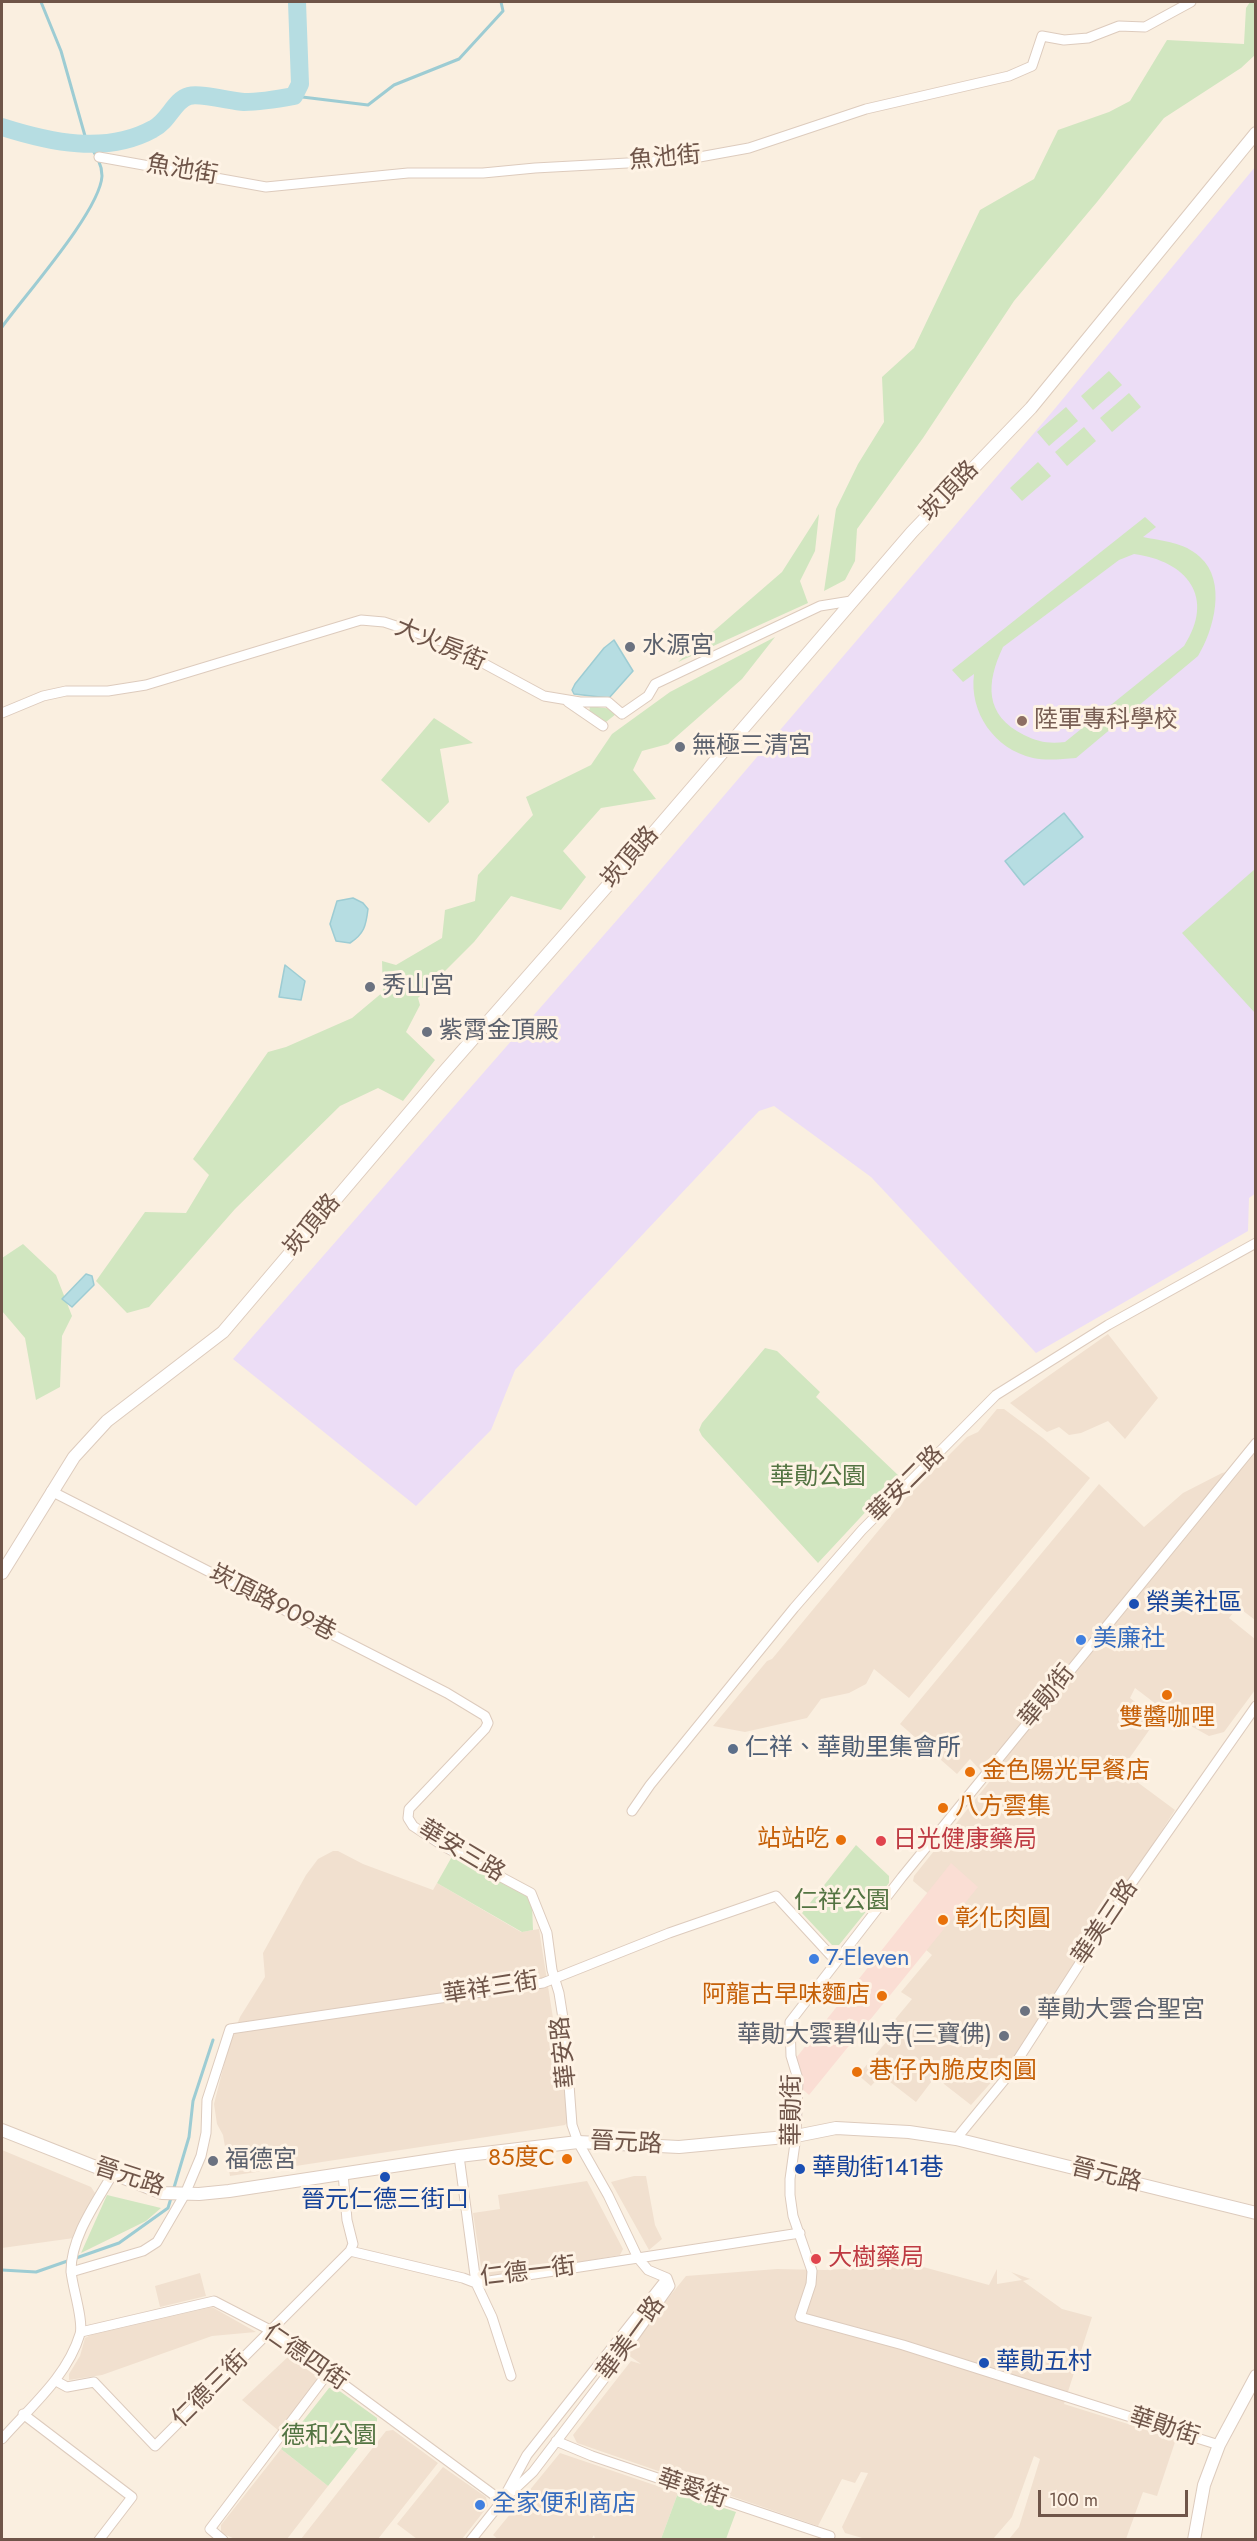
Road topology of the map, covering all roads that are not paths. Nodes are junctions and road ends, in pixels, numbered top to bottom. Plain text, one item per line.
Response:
1 (1191, 2) edge
2 (1256, 133) edge
3 (99, 157) dead end
4 (851, 602) junction
5 (565, 699) junction
6 (2, 713) edge
7 (603, 726) dead end
8 (1256, 1243) edge
9 (1256, 1443) edge
10 (51, 1491) junction
11 (2, 1573) edge
12 (1256, 1706) edge
13 (488, 1723) joint
14 (632, 1811) dead end
15 (531, 1893) joint
16 (836, 1960) junction
17 (554, 1978) junction
18 (2, 2130) edge
19 (796, 2136) junction
20 (956, 2139) junction
21 (578, 2142) junction
22 (459, 2156) junction
23 (343, 2173) junction
24 (112, 2175) junction
25 (185, 2194) junction
26 (1256, 2214) edge
27 (800, 2233) junction
28 (350, 2252) junction
29 (638, 2258) junction
30 (71, 2272) junction
31 (667, 2278) junction
32 (476, 2283) junction
33 (270, 2330) junction
34 (81, 2332) junction
35 (328, 2373) junction
36 (512, 2376) dead end
37 (1256, 2376) edge
38 (56, 2381) junction
39 (23, 2415) junction
40 (2, 2439) edge
41 (556, 2441) junction
42 (1219, 2445) junction
43 (502, 2501) junction
44 (819, 2536) edge
45 (830, 2536) dead end
46 (104, 2538) edge
47 (223, 2540) edge
48 (471, 2540) edge
49 (1194, 2540) edge

1 - 3 street, 魚池街
2 - 4 street, 崁頂路
4 - 5 street, 大火房街
4 - 10 street, 崁頂路
5 - 6 street, 大火房街
5 - 7 street
8 - 14 street, 華安二路
9 - 16 street, 華勛街
10 - 11 street, 崁頂路
10 - 13 street, 崁頂路909巷
12 - 20 street, 華美三路
13 - 15 street, 華安三路
15 - 17 street, 華安路
16 - 17 street, 華祥三街
16 - 19 street, 華勛街
17 - 21 street, 華安路
17 - 25 street, 華祥三街
18 - 24 street, 晉元路
19 - 20 street, 晉元路
19 - 21 street, 晉元路
19 - 27 street, 華勛街
20 - 26 street, 晉元路
21 - 22 street, 晉元路
21 - 29 street
22 - 23 street, 晉元路
22 - 32 street
23 - 25 street, 晉元路
23 - 28 street
24 - 25 street, 晉元路
24 - 30 street
25 - 30 street
27 - 29 street, 仁德一街
27 - 42 street, 華勛街
28 - 32 street, 仁德一街
28 - 33 street, 仁德三街
29 - 31 street
29 - 32 street, 仁德一街
30 - 34 street
31 - 41 street, 華美一路
31 - 43 street, 華美一路
32 - 36 street
33 - 34 street, 仁德四街
33 - 35 street, 仁德四街
33 - 38 street, 仁德三街
34 - 38 street
35 - 43 street, 仁德四街
35 - 47 street
37 - 42 street
38 - 39 street
39 - 40 street
39 - 46 street
41 - 43 street, 華美一路
41 - 44 street, 華愛街
42 - 49 street
43 - 48 street, 華美一路
44 - 45 street, 華愛街

